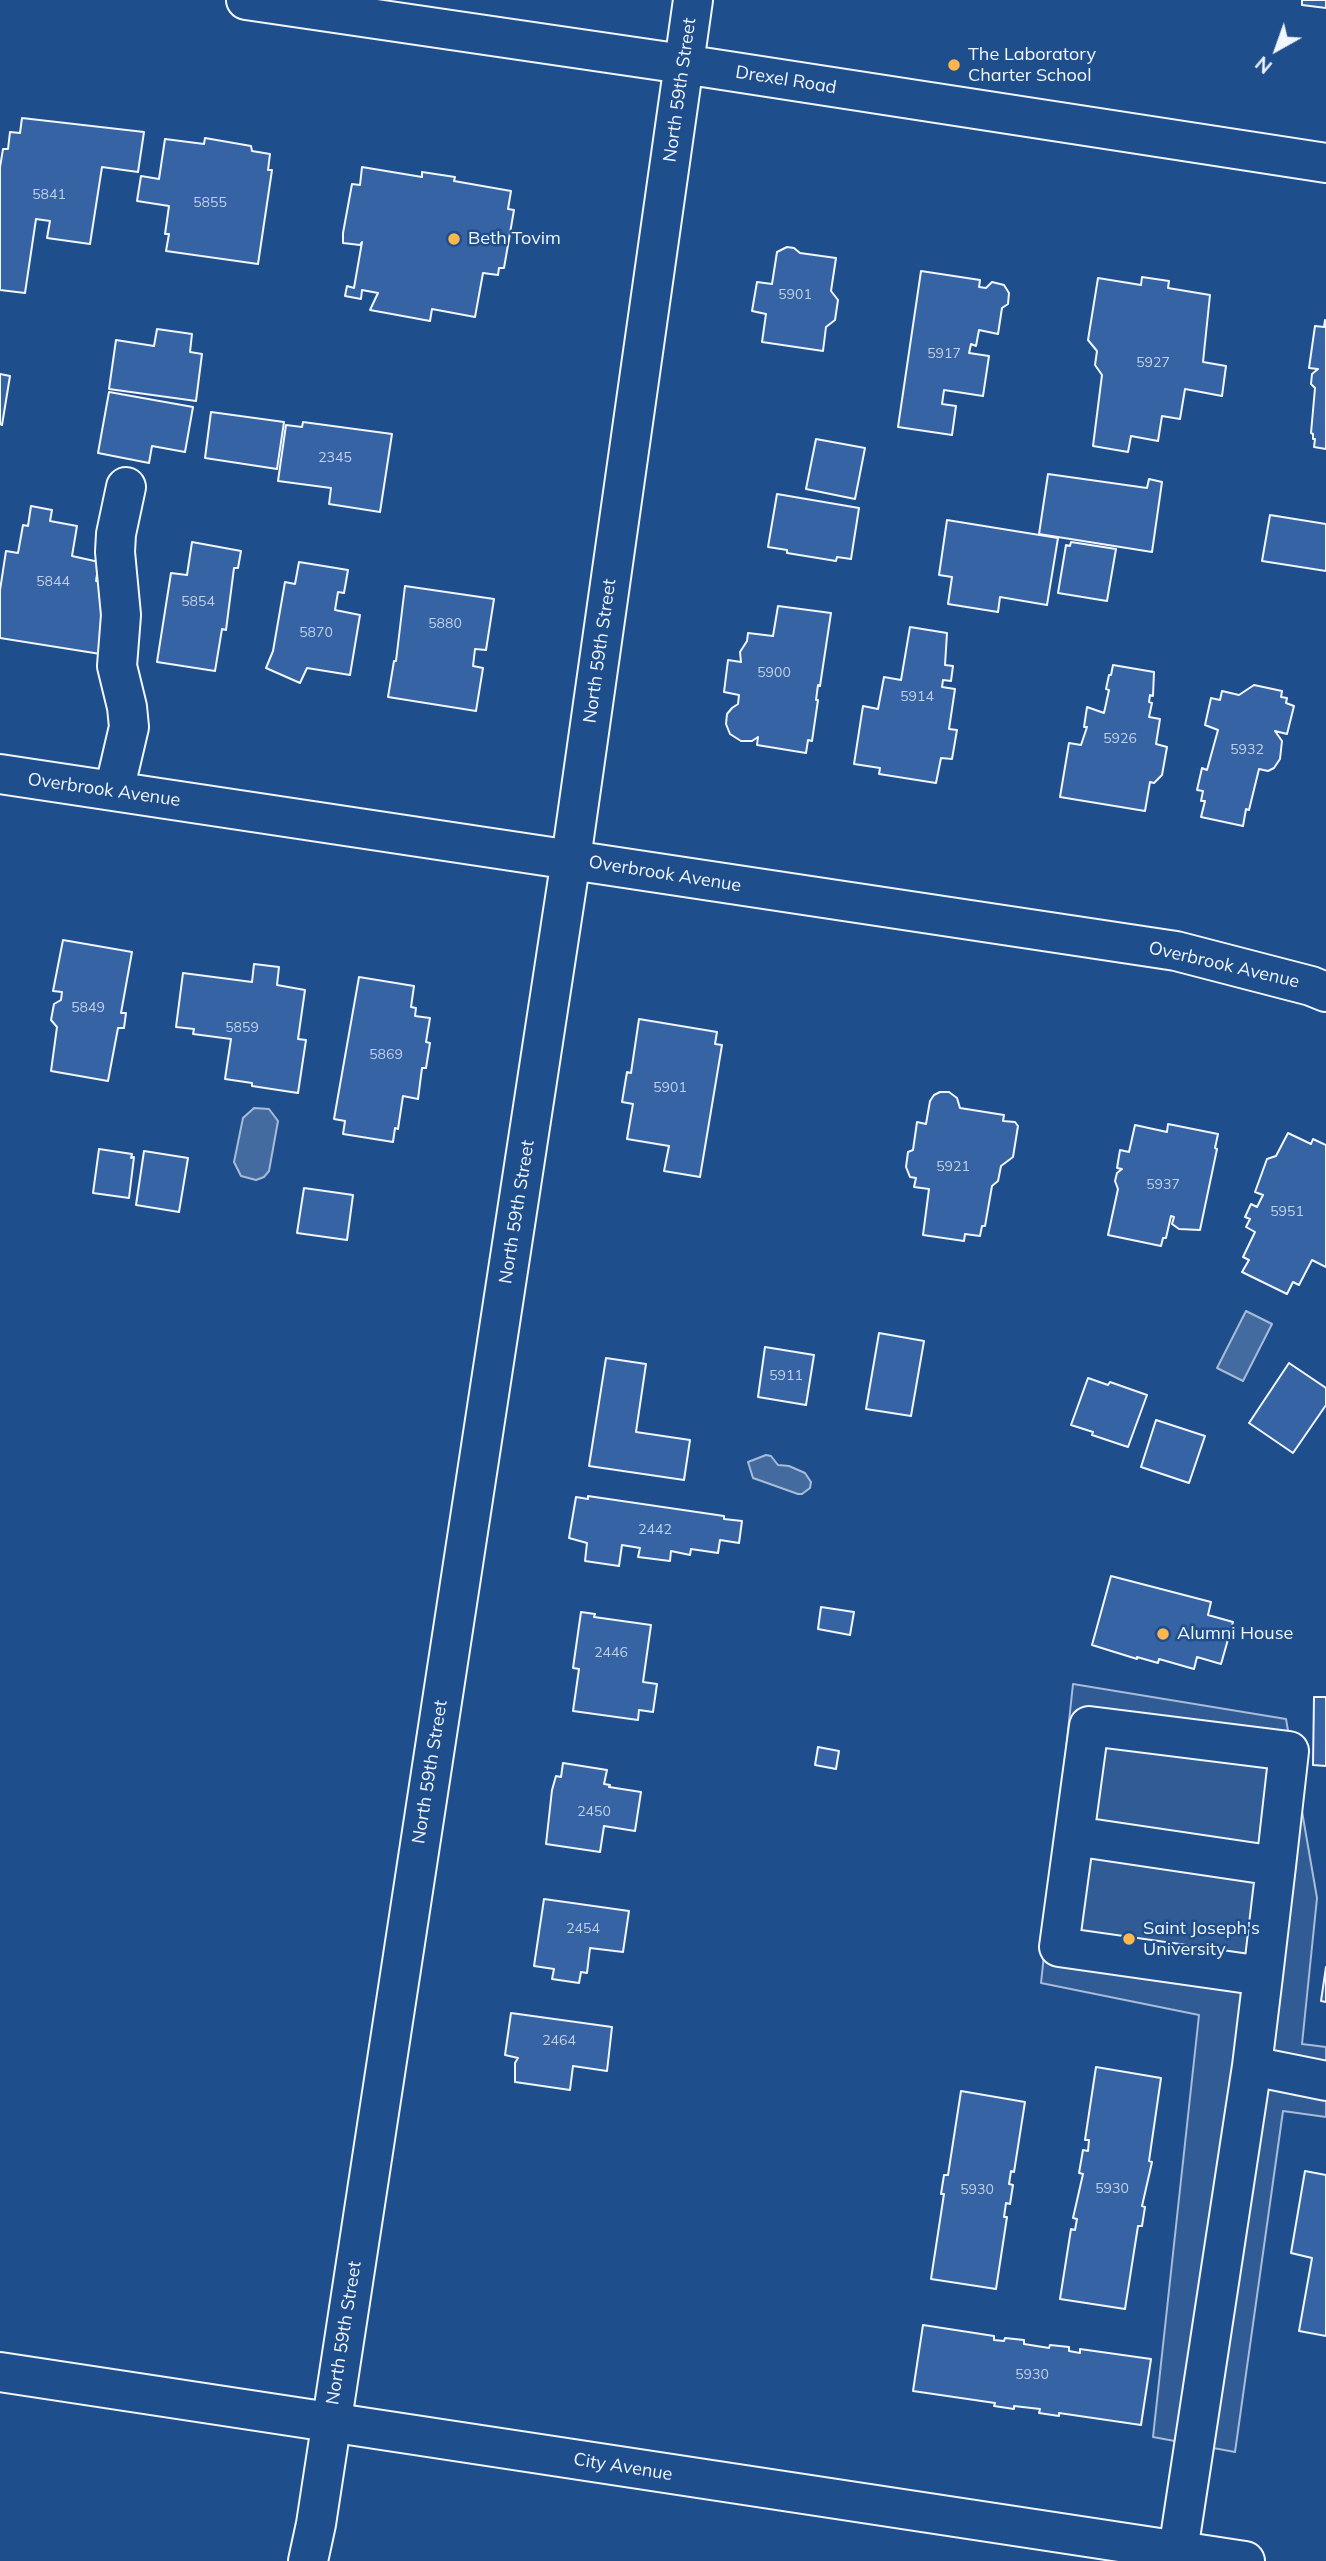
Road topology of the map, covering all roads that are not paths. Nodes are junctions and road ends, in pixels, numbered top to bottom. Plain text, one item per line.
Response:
1 (246, 0) edge
2 (693, 0) edge
3 (683, 64) junction
4 (1326, 163) edge
5 (126, 487) dead end
6 (0, 774) edge
7 (114, 792) junction
8 (571, 859) junction
9 (1326, 992) edge
10 (1074, 1836) junction
11 (1276, 1866) junction
12 (1263, 1976) junction
13 (1252, 2066) junction
14 (1326, 2081) edge
15 (0, 2372) edge
16 (330, 2423) junction
17 (1178, 2551) junction
18 (308, 2561) edge
19 (1245, 2561) edge

1 - 3 main road, Drexel Road
2 - 3 main road, North 59th Street
3 - 4 main road, Drexel Road
3 - 8 main road, North 59th Street
5 - 7 main road
6 - 7 main road, Overbrook Avenue
7 - 8 main road, Overbrook Avenue
8 - 9 main road, Overbrook Avenue
8 - 16 main road, North 59th Street
10 - 11 main road
10 - 11 main road
10 - 12 main road
11 - 12 main road
12 - 13 main road
13 - 14 main road
13 - 17 main road
15 - 16 main road, City Avenue
16 - 17 main road, City Avenue
16 - 18 main road, North 59th Street
17 - 19 main road, City Avenue

